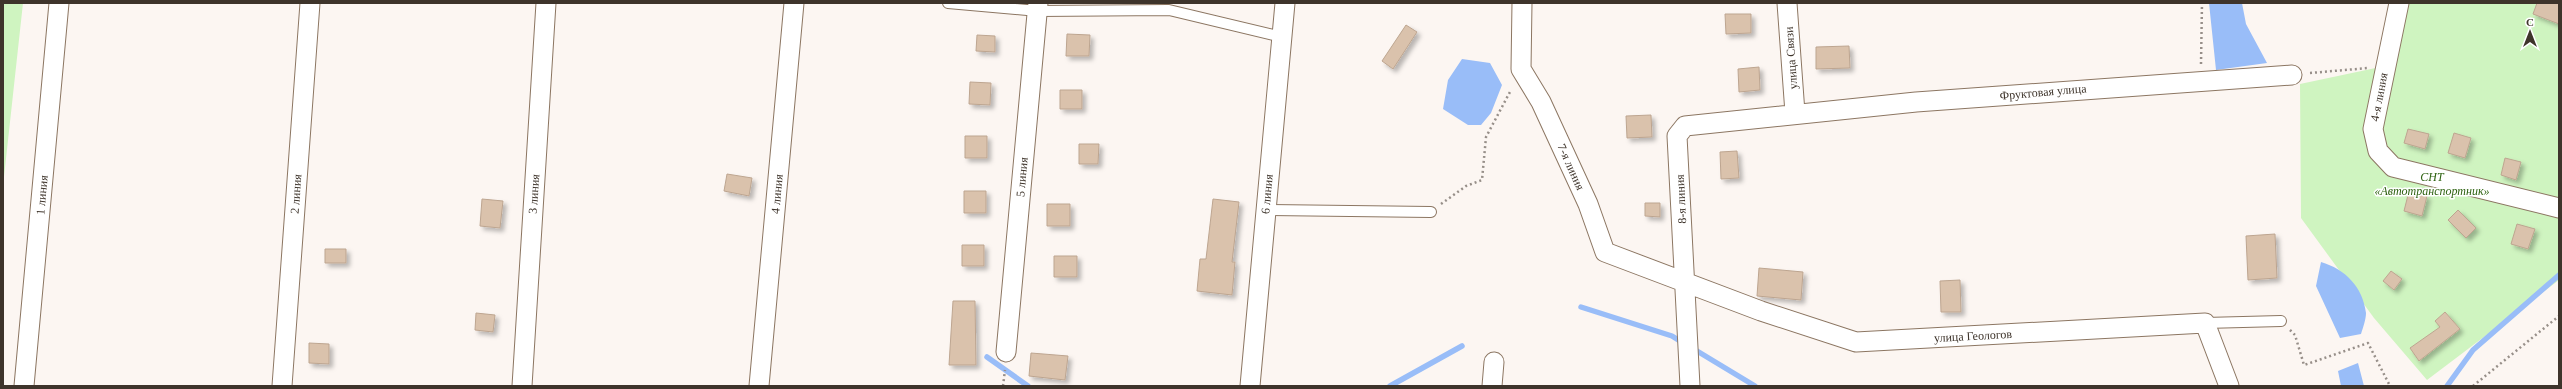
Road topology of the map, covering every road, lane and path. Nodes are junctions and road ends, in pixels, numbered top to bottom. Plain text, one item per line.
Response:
1 (60, 3) edge
2 (310, 3) edge
3 (546, 3) edge
4 (794, 3) edge
5 (948, 3) edge
6 (1285, 3) edge
7 (1522, 3) edge
8 (1787, 3) edge
9 (2202, 3) edge
10 (2399, 3) edge
11 (1038, 7) edge
12 (1282, 37) junction
13 (2385, 66) junction
14 (1521, 69) junction
15 (2292, 75) joint
16 (2201, 81) junction
17 (1795, 113) junction
18 (2559, 208) edge
19 (1266, 210) junction
20 (1431, 212) joint
21 (1684, 284) junction
22 (2559, 316) edge
23 (2281, 321) joint
24 (2205, 323) junction
25 (1006, 352) dead end
26 (1494, 362) dead end
27 (24, 386) edge
28 (282, 386) edge
29 (522, 386) edge
30 (759, 386) edge
31 (1250, 386) edge
32 (1492, 386) edge
33 (1690, 386) edge
34 (2229, 386) edge
35 (2390, 386) edge
36 (2473, 386) edge

1 - 27 street, 1 линия
2 - 28 street, 2 линия
3 - 29 street, 3 линия
4 - 30 street, 4 линия
5 - 11 lane
6 - 12 street, 6 линия
7 - 14 street
8 - 17 street, улица Связи
9 - 16 path
10 - 13 street, 4-я линия
11 - 12 lane
11 - 25 street, 5 линия
12 - 19 street, 6 линия
13 - 15 path
13 - 18 street, 4-я линия
14 - 20 path
14 - 21 street, 7-я линия
15 - 16 street, Фруктовая улица
16 - 17 street, Фруктовая улица
17 - 21 street, 8-я линия
19 - 20 lane
19 - 31 street, 6 линия
21 - 24 street, улица Геологов
21 - 33 street, 8-я линия
22 - 36 path
23 - 24 lane
23 - 35 path
24 - 34 street
26 - 32 street

